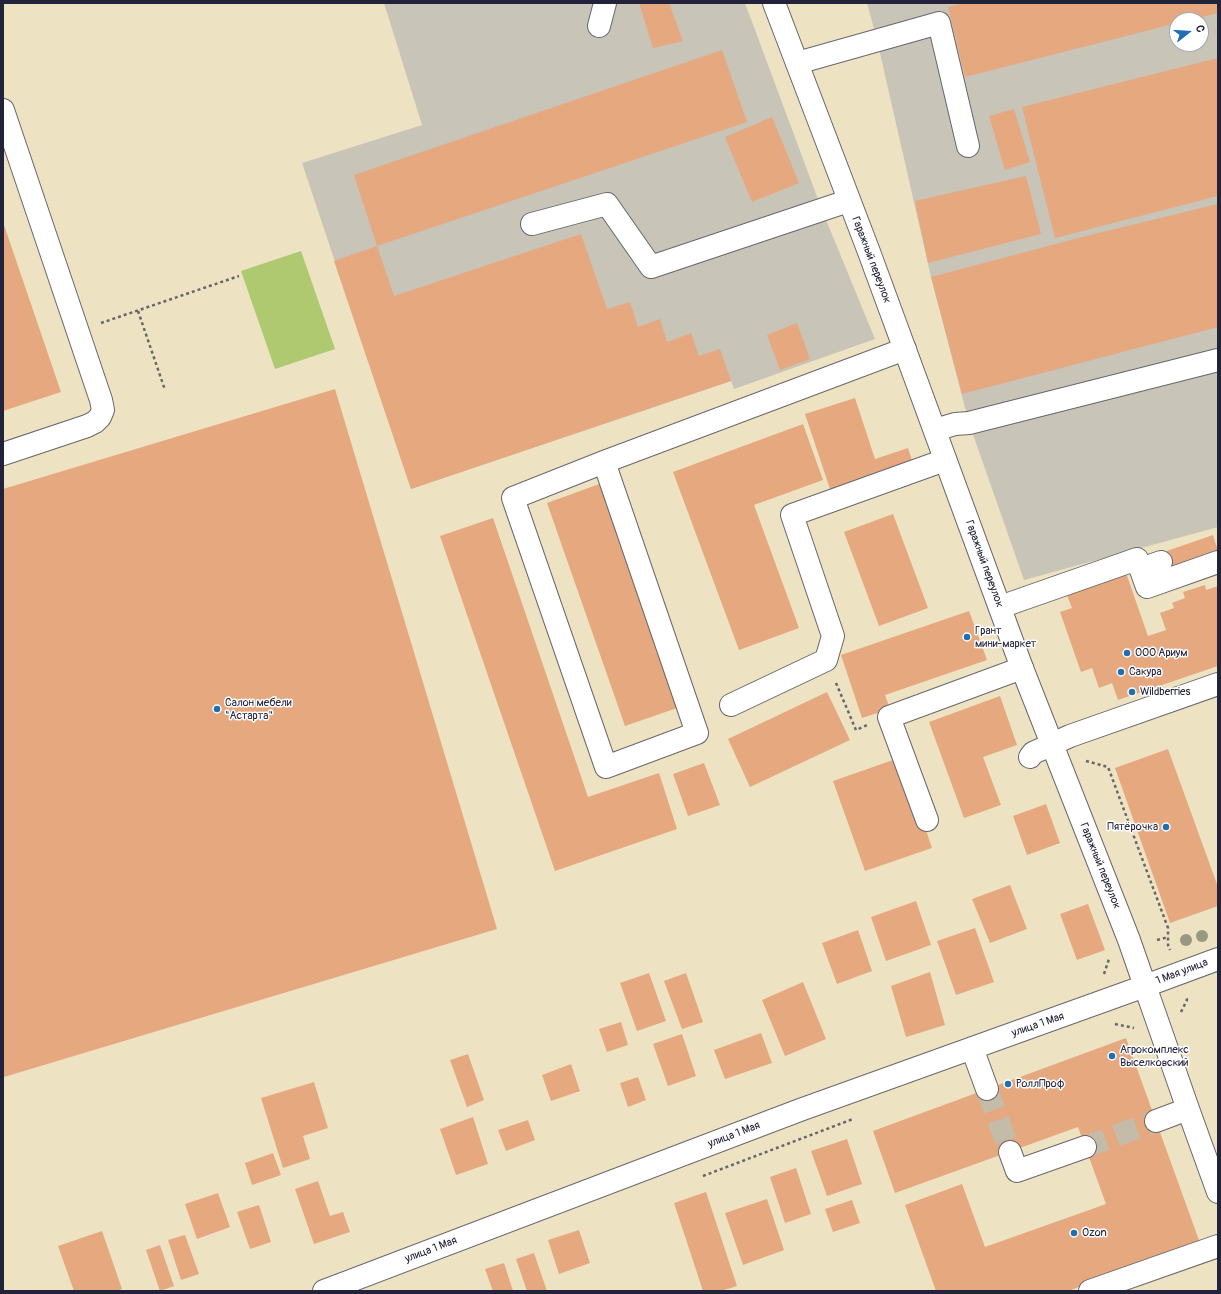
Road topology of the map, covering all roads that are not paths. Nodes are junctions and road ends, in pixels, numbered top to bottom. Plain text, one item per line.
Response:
1 (605, 3) edge
2 (774, 3) edge
3 (599, 26) dead end
4 (797, 63) junction
5 (3, 110) edge
6 (968, 146) dead end
7 (848, 201) junction
8 (532, 224) dead end
9 (905, 349) junction
10 (1218, 360) edge
11 (935, 430) junction
12 (3, 454) edge
13 (945, 460) junction
14 (604, 462) junction
15 (1218, 562) edge
16 (1000, 606) junction
17 (1022, 668) junction
18 (1218, 684) edge
19 (731, 705) dead end
20 (1061, 740) junction
21 (1030, 757) dead end
22 (927, 820) dead end
23 (1218, 959) edge
24 (1154, 983) junction
25 (972, 1048) junction
26 (987, 1089) tunnel mouth
27 (1188, 1109) junction
28 (1156, 1121) tunnel mouth
29 (1085, 1147) tunnel mouth
30 (1010, 1152) tunnel mouth
31 (1218, 1192) edge
32 (1218, 1246) edge
33 (324, 1291) edge
34 (1090, 1291) edge

1 - 3 main road
2 - 4 main road, Гаражный переулок
4 - 6 main road
4 - 7 main road, Гаражный переулок
5 - 12 main road
7 - 8 main road
7 - 9 main road, Гаражный переулок
9 - 11 main road, Гаражный переулок
9 - 14 main road
10 - 11 main road
11 - 13 main road, Гаражный переулок
13 - 16 main road, Гаражный переулок
13 - 19 main road
14 - 14 main road
15 - 16 main road
16 - 17 main road, Гаражный переулок
17 - 20 main road, Гаражный переулок
17 - 22 main road
18 - 20 main road
20 - 21 main road
20 - 24 main road, Гаражный переулок
23 - 24 main road, 1 Мая улица
24 - 25 main road, улица 1 Мая
24 - 27 main road, Гаражный переулок
25 - 26 main road
25 - 33 main road, улица 1 Мая
27 - 28 main road
27 - 31 main road, Гаражный переулок
29 - 30 main road
32 - 34 main road

